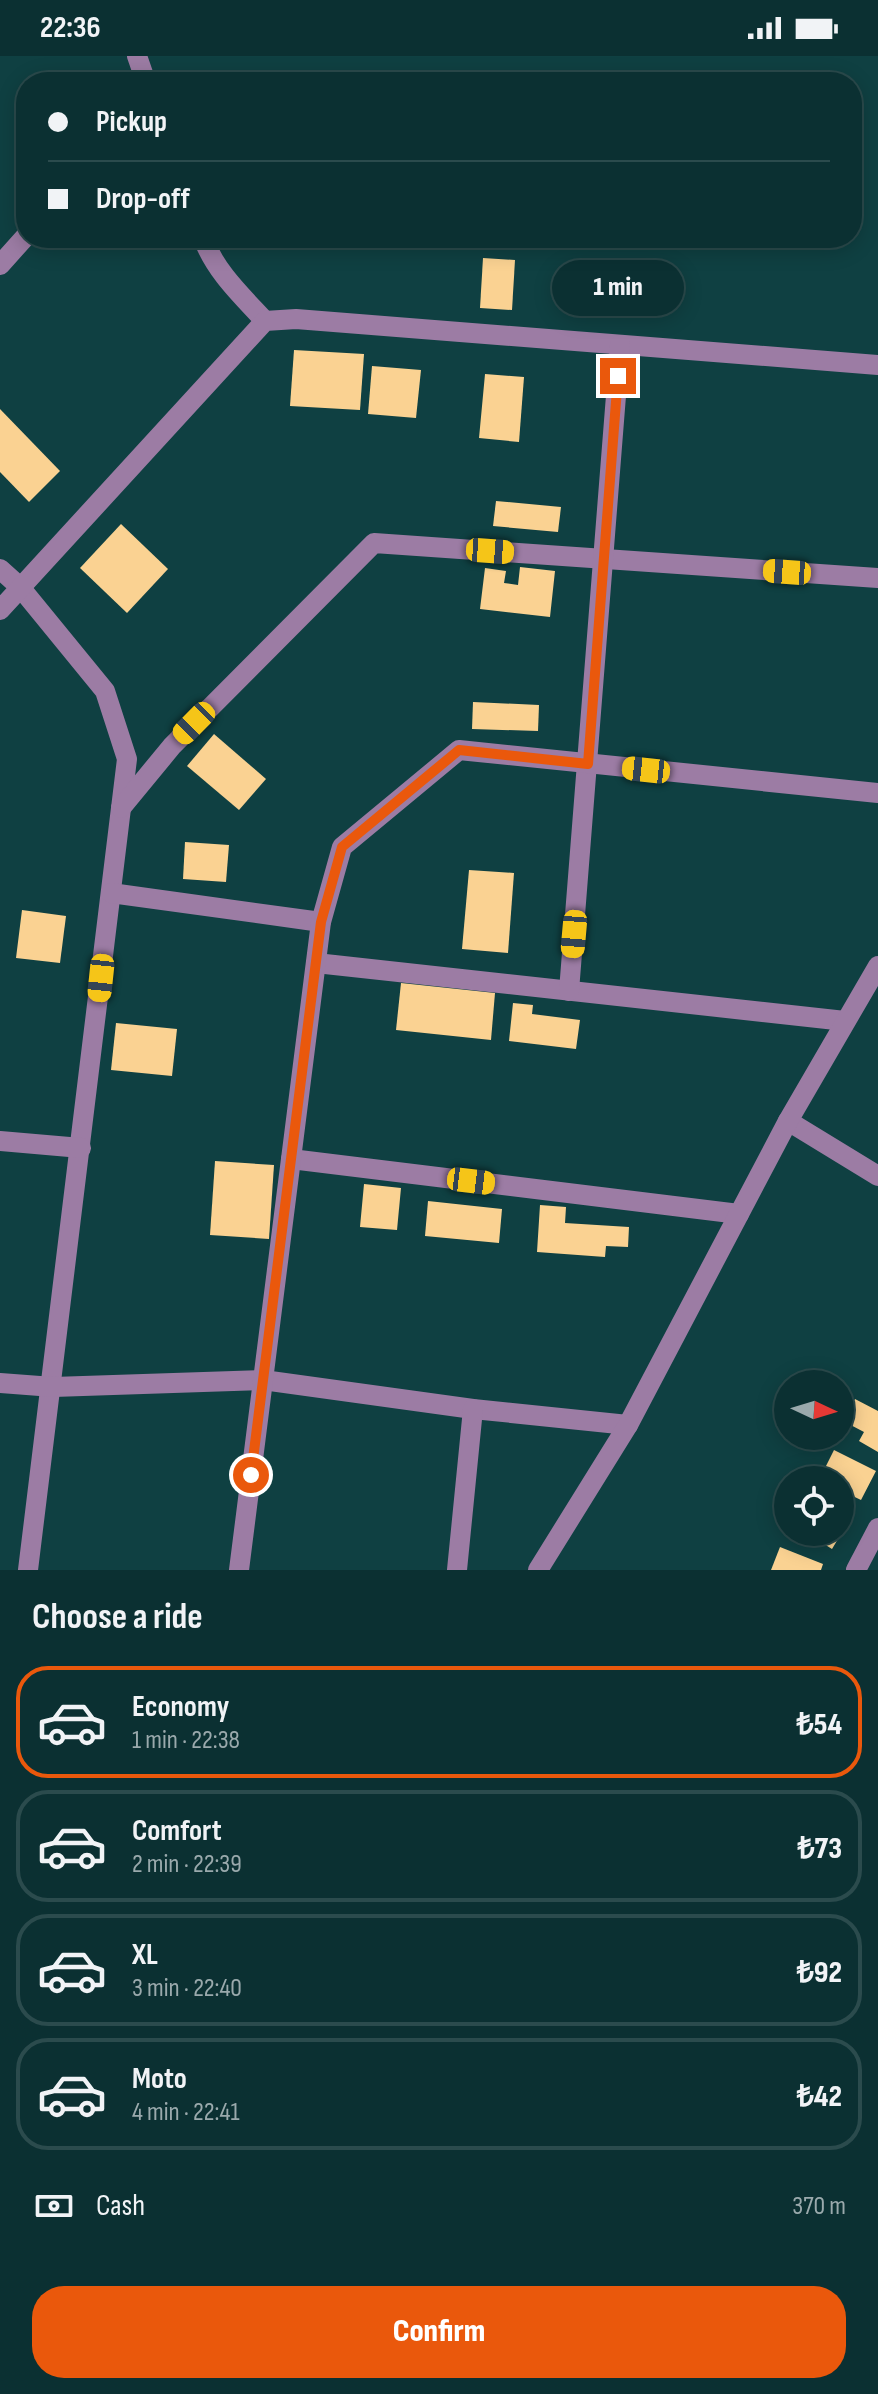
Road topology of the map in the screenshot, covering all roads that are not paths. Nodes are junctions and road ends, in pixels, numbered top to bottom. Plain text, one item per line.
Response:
1 (16, 247) edge
2 (206, 248) edge
3 (0, 265) edge
4 (265, 321) junction
5 (620, 345) junction
6 (878, 365) edge
7 (605, 559) junction
8 (0, 569) edge
9 (878, 578) edge
10 (20, 587) junction
11 (0, 610) edge
12 (588, 764) junction
13 (878, 793) edge
14 (121, 808) junction
15 (111, 893) junction
16 (321, 922) junction
17 (316, 963) junction
18 (878, 966) edge
19 (569, 991) junction
20 (845, 1021) junction
21 (788, 1121) junction
22 (0, 1141) edge
23 (81, 1148) junction
24 (291, 1159) junction
25 (878, 1176) edge
26 (739, 1214) junction
27 (263, 1380) junction
28 (0, 1383) edge
29 (53, 1387) junction
30 (473, 1409) junction
31 (628, 1425) junction
32 (878, 1528) edge
33 (28, 1570) edge
34 (239, 1570) edge
35 (457, 1570) edge
36 (538, 1570) edge
37 (856, 1570) edge

1 - 3 street
2 - 4 street
4 - 5 street
4 - 10 street
5 - 6 street
5 - 7 street
7 - 9 street
7 - 12 street
7 - 14 street
8 - 10 street
10 - 11 street
10 - 14 street
12 - 13 street
12 - 16 street
12 - 19 street
14 - 15 street
15 - 16 street
15 - 23 street
16 - 17 street
17 - 19 street
17 - 24 street
18 - 20 street
19 - 20 street
20 - 21 street
21 - 25 street
21 - 26 street
22 - 23 street
23 - 29 street
24 - 26 street
24 - 27 street
26 - 31 street
27 - 29 street
27 - 30 street
27 - 34 street
28 - 29 street
29 - 33 street
30 - 31 street
30 - 35 street
31 - 36 street
32 - 37 street

